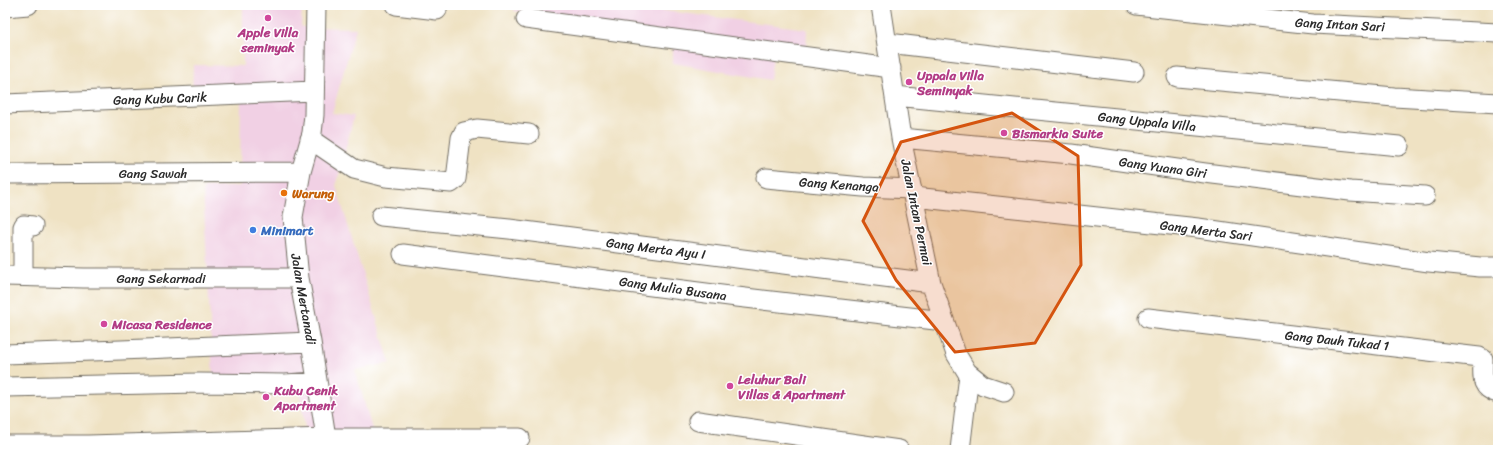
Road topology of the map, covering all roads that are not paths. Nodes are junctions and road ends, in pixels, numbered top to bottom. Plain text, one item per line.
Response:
1 (28, 5) edge
2 (316, 5) edge
3 (396, 5) edge
4 (882, 5) edge
5 (1136, 5) edge
6 (5, 7) edge
7 (437, 10) dead end
8 (526, 19) dead end
9 (1498, 32) edge
10 (888, 43) junction
11 (891, 68) junction
12 (1134, 72) dead end
13 (1177, 77) dead end
14 (314, 91) junction
15 (895, 96) junction
16 (1498, 103) edge
17 (5, 104) edge
18 (529, 134) dead end
19 (901, 138) junction
20 (310, 139) junction
21 (1399, 146) dead end
22 (301, 172) junction
23 (5, 174) edge
24 (766, 178) dead end
25 (913, 193) junction
26 (1425, 196) dead end
27 (381, 216) dead end
28 (33, 226) dead end
29 (403, 254) dead end
30 (1498, 267) edge
31 (14, 276) edge
32 (299, 278) junction
33 (931, 283) junction
34 (1148, 318) dead end
35 (944, 321) junction
36 (311, 342) junction
37 (5, 354) edge
38 (969, 375) junction
39 (317, 382) junction
40 (5, 387) edge
41 (1004, 392) dead end
42 (1498, 393) edge
43 (698, 421) dead end
44 (520, 438) dead end
45 (328, 444) edge
46 (5, 445) edge
47 (899, 450) edge
48 (960, 450) edge

1 - 6 street
2 - 14 street, Jalan Mertanadi
3 - 7 street
4 - 10 street, Jalan Intan Permai
5 - 9 street, Gang Intan Sari
8 - 11 street
10 - 11 street, Jalan Intan Permai
10 - 12 street
11 - 15 street, Jalan Intan Permai
13 - 16 street
14 - 17 street, Gang Kubu Carik
14 - 20 street, Jalan Mertanadi
15 - 19 street, Jalan Intan Permai
15 - 21 street, Gang Uppala Villa
18 - 20 street
19 - 25 street, Jalan Intan Permai
19 - 26 street, Gang Yuana Giri
20 - 22 street, Jalan Mertanadi
22 - 23 street, Gang Sawah
22 - 32 street, Jalan Mertanadi
24 - 25 street, Gang Kenanga
25 - 30 street, Gang Merta Sari
25 - 33 street, Jalan Intan Permai
27 - 33 street, Gang Merta Ayu I
28 - 31 street, Gang Sekarnadi
29 - 35 street, Gang Mulia Busana
31 - 32 street, Gang Sekarnadi
32 - 36 street, Jalan Mertanadi
33 - 35 street, Jalan Intan Permai
34 - 42 street, Gang Dauh Tukad 1
35 - 38 street, Jalan Intan Permai
36 - 37 street
36 - 39 street, Jalan Mertanadi
38 - 41 street, Jalan Intan Permai
38 - 48 street
39 - 40 street
39 - 45 street, Jalan Mertanadi
43 - 47 street
44 - 45 street
45 - 46 street

